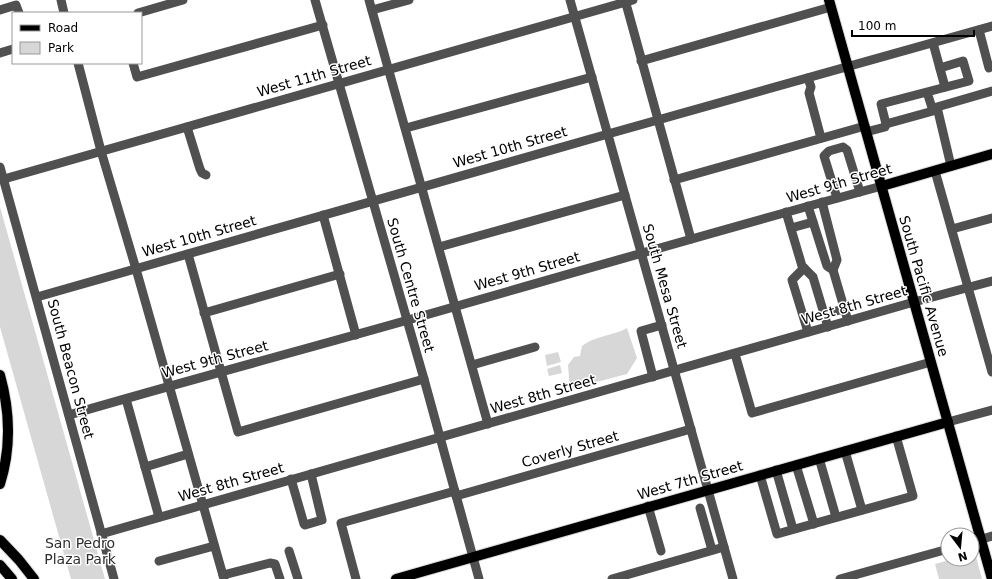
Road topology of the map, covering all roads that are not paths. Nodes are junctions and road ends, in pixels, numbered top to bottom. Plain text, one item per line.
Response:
1 (61, 0) edge
2 (183, 0) edge
3 (315, 0) edge
4 (369, 0) edge
5 (409, 0) edge
6 (570, 0) edge
7 (628, 1) edge
8 (830, 4) edge
9 (3, 6) edge
10 (372, 10) junction
11 (19, 12) edge
12 (64, 12) edge
13 (141, 12) edge
14 (574, 16) junction
15 (323, 25) junction
16 (992, 26) edge
17 (979, 30) junction
18 (933, 43) junction
19 (12, 49) edge
20 (0, 53) edge
21 (641, 61) junction
22 (78, 64) edge
23 (134, 64) edge
24 (848, 67) junction
25 (940, 68) junction
26 (990, 68) dead end
27 (389, 69) junction
28 (592, 77) junction
29 (808, 78) junction
30 (339, 84) junction
31 (945, 87) junction
32 (992, 91) edge
33 (927, 92) junction
34 (658, 120) junction
35 (886, 124) junction
36 (187, 127) junction
37 (406, 128) junction
38 (866, 129) junction
39 (608, 134) junction
40 (821, 138) junction
41 (102, 151) junction
42 (992, 154) edge
43 (951, 166) junction
44 (0, 167) edge
45 (935, 170) junction
46 (206, 175) dead end
47 (4, 179) junction
48 (674, 180) junction
49 (882, 186) junction
50 (422, 187) junction
51 (860, 192) junction
52 (625, 195) junction
53 (837, 198) junction
54 (372, 201) junction
55 (822, 202) junction
56 (808, 206) junction
57 (786, 212) junction
58 (323, 215) junction
59 (992, 218) edge
60 (813, 222) junction
61 (791, 228) junction
62 (952, 229) junction
63 (691, 239) junction
64 (439, 247) junction
65 (641, 253) junction
66 (188, 254) junction
67 (804, 268) junction
68 (136, 269) junction
69 (833, 270) junction
70 (340, 274) junction
71 (992, 281) edge
72 (968, 287) junction
73 (36, 297) junction
74 (914, 302) junction
75 (456, 306) junction
76 (844, 309) junction
77 (204, 312) junction
78 (824, 314) junction
79 (407, 321) junction
80 (848, 321) junction
81 (662, 325) junction
82 (828, 327) junction
83 (808, 332) junction
84 (356, 334) junction
85 (988, 345) edge
86 (535, 347) dead end
87 (735, 354) junction
88 (931, 362) junction
89 (472, 365) junction
90 (675, 371) junction
91 (221, 372) junction
92 (992, 372) edge
93 (0, 375) edge
94 (653, 377) junction
95 (424, 379) junction
96 (169, 386) junction
97 (126, 399) junction
98 (992, 410) edge
99 (69, 415) junction
100 (948, 422) junction
101 (488, 424) junction
102 (691, 429) junction
103 (896, 436) junction
104 (440, 438) junction
105 (845, 451) junction
106 (188, 454) junction
107 (819, 458) junction
108 (796, 465) junction
109 (145, 467) junction
110 (776, 470) junction
111 (311, 474) junction
112 (760, 475) junction
113 (291, 479) junction
114 (0, 484) edge
115 (708, 489) junction
116 (456, 493) junction
117 (203, 505) junction
118 (648, 506) junction
119 (700, 508) dead end
120 (862, 510) junction
121 (159, 517) junction
122 (836, 517) junction
123 (814, 524) junction
124 (974, 527) edge
125 (793, 530) junction
126 (101, 534) junction
127 (992, 536) edge
128 (980, 539) edge
129 (0, 540) edge
130 (214, 546) junction
131 (724, 547) junction
132 (980, 548) edge
133 (712, 550) junction
134 (289, 551) dead end
135 (661, 551) dead end
136 (940, 551) edge
137 (473, 558) junction
138 (159, 561) dead end
139 (0, 565) edge
140 (241, 575) edge
141 (224, 577) edge
142 (12, 579) edge
143 (34, 579) edge
144 (114, 579) edge
145 (280, 579) edge
146 (298, 579) edge
147 (356, 579) edge
148 (396, 579) edge
149 (479, 579) edge
150 (612, 579) edge
151 (733, 579) edge
152 (840, 579) edge
153 (992, 579) edge

1 - 12 street
2 - 13 street
3 - 15 street, South Centre Street
4 - 10 street
5 - 10 street
6 - 14 street, South Mesa Street
7 - 14 street, West 11th Street
7 - 21 street
8 - 21 street
8 - 24 main road, South Pacific Avenue
9 - 11 street
10 - 27 street
14 - 27 street, West 11th Street
14 - 28 street, South Mesa Street
15 - 23 street
15 - 30 street, South Centre Street
16 - 17 street, West 10th Street
17 - 18 street, West 10th Street
17 - 26 street
18 - 24 street, West 10th Street
18 - 25 street
19 - 20 street
21 - 34 street
22 - 41 street
24 - 29 street, West 10th Street
24 - 38 main road, South Pacific Avenue
25 - 31 street
25 - 31 street
27 - 30 street, West 11th Street
27 - 37 street
28 - 37 street
28 - 39 street, South Mesa Street
29 - 34 street, West 10th Street
29 - 40 street
30 - 36 street, West 11th Street
30 - 54 street, South Centre Street
31 - 33 street
32 - 43 street
33 - 35 street
33 - 35 street
34 - 39 street, West 10th Street
34 - 48 street
35 - 38 street
36 - 41 street, West 11th Street
36 - 46 street
37 - 50 street
38 - 40 street
38 - 49 main road, South Pacific Avenue
39 - 50 street, West 10th Street
39 - 52 street, South Mesa Street
40 - 48 street
41 - 47 street, West 11th Street
41 - 68 street
42 - 43 main road, West 9th Street
43 - 45 main road, West 9th Street
44 - 47 street, South Beacon Street
45 - 49 main road, West 9th Street
45 - 62 street
47 - 73 street, South Beacon Street
48 - 63 street
49 - 51 street, West 9th Street
49 - 74 main road, South Pacific Avenue
50 - 54 street, West 10th Street
50 - 64 street
51 - 53 street, West 9th Street
51 - 53 street
52 - 64 street
52 - 65 street, South Mesa Street
53 - 55 street, West 9th Street
54 - 58 street, West 10th Street
54 - 79 street, South Centre Street
55 - 56 street, West 9th Street
55 - 69 street
56 - 57 street, West 9th Street
56 - 60 street
57 - 61 street
57 - 63 street, West 9th Street
58 - 66 street, West 10th Street
58 - 70 street
59 - 62 street
60 - 61 street
60 - 69 street
61 - 67 street
62 - 72 street
63 - 65 street, West 9th Street
64 - 75 street
65 - 75 street, West 9th Street
65 - 81 street, South Mesa Street
66 - 68 street, West 10th Street
66 - 77 street
67 - 78 street
67 - 83 street
68 - 73 street, West 10th Street
68 - 96 street
69 - 76 street
70 - 77 street
70 - 84 street
71 - 72 street, West 8th Street
72 - 74 street, West 8th Street
72 - 85 street
73 - 99 street, South Beacon Street
74 - 80 street, West 8th Street
74 - 88 main road, South Pacific Avenue
75 - 79 street, West 9th Street
75 - 89 street
76 - 78 street
76 - 80 street
77 - 91 street
78 - 82 street
79 - 84 street, West 9th Street
79 - 95 street, South Centre Street
80 - 82 street, West 8th Street
81 - 90 street, South Mesa Street
81 - 94 street
82 - 83 street, West 8th Street
83 - 87 street, West 8th Street
84 - 91 street, West 9th Street
85 - 92 street
86 - 89 street
87 - 88 street
87 - 90 street, West 8th Street
88 - 100 main road, South Pacific Avenue
89 - 101 street
90 - 94 street, West 8th Street
90 - 102 street, South Mesa Street
91 - 95 street
91 - 96 street, West 9th Street
93 - 114 main road
94 - 101 street, West 8th Street
95 - 104 street, South Centre Street
96 - 97 street, West 9th Street
96 - 106 street
97 - 99 street, West 9th Street
97 - 109 street
98 - 100 street, West 7th Street
99 - 126 street, South Beacon Street
100 - 103 main road, West 7th Street
100 - 124 main road, South Pacific Avenue
101 - 104 street, West 8th Street
102 - 115 street, South Mesa Street
102 - 116 street, Coverly Street
103 - 105 main road, West 7th Street
103 - 120 street
104 - 111 street, West 8th Street
104 - 116 street, South Centre Street
105 - 107 main road, West 7th Street
105 - 120 street
106 - 109 street
106 - 117 street
107 - 108 main road, West 7th Street
107 - 122 street
108 - 110 main road, West 7th Street
108 - 123 street
109 - 121 street
110 - 112 main road, West 7th Street
110 - 125 street
111 - 113 street, West 8th Street
111 - 113 street
112 - 115 main road, West 7th Street
112 - 125 street
113 - 117 street, West 8th Street
115 - 118 main road, West 7th Street
115 - 131 street, South Mesa Street
116 - 137 street, South Centre Street
116 - 147 street, Coverly Street
117 - 121 street, West 8th Street
117 - 130 street
118 - 135 street
118 - 137 main road, West 7th Street
119 - 133 street
120 - 122 street
121 - 126 street, West 8th Street
122 - 123 street
123 - 125 street
126 - 144 street, South Beacon Street
127 - 128 street
129 - 143 main road
130 - 138 street
130 - 141 street
131 - 133 street
131 - 151 street, South Mesa Street
132 - 153 main road, South Pacific Avenue
133 - 150 street
134 - 146 street
136 - 152 street
137 - 148 main road, West 7th Street
137 - 149 street, South Centre Street
139 - 142 main road
140 - 141 street
140 - 145 street

